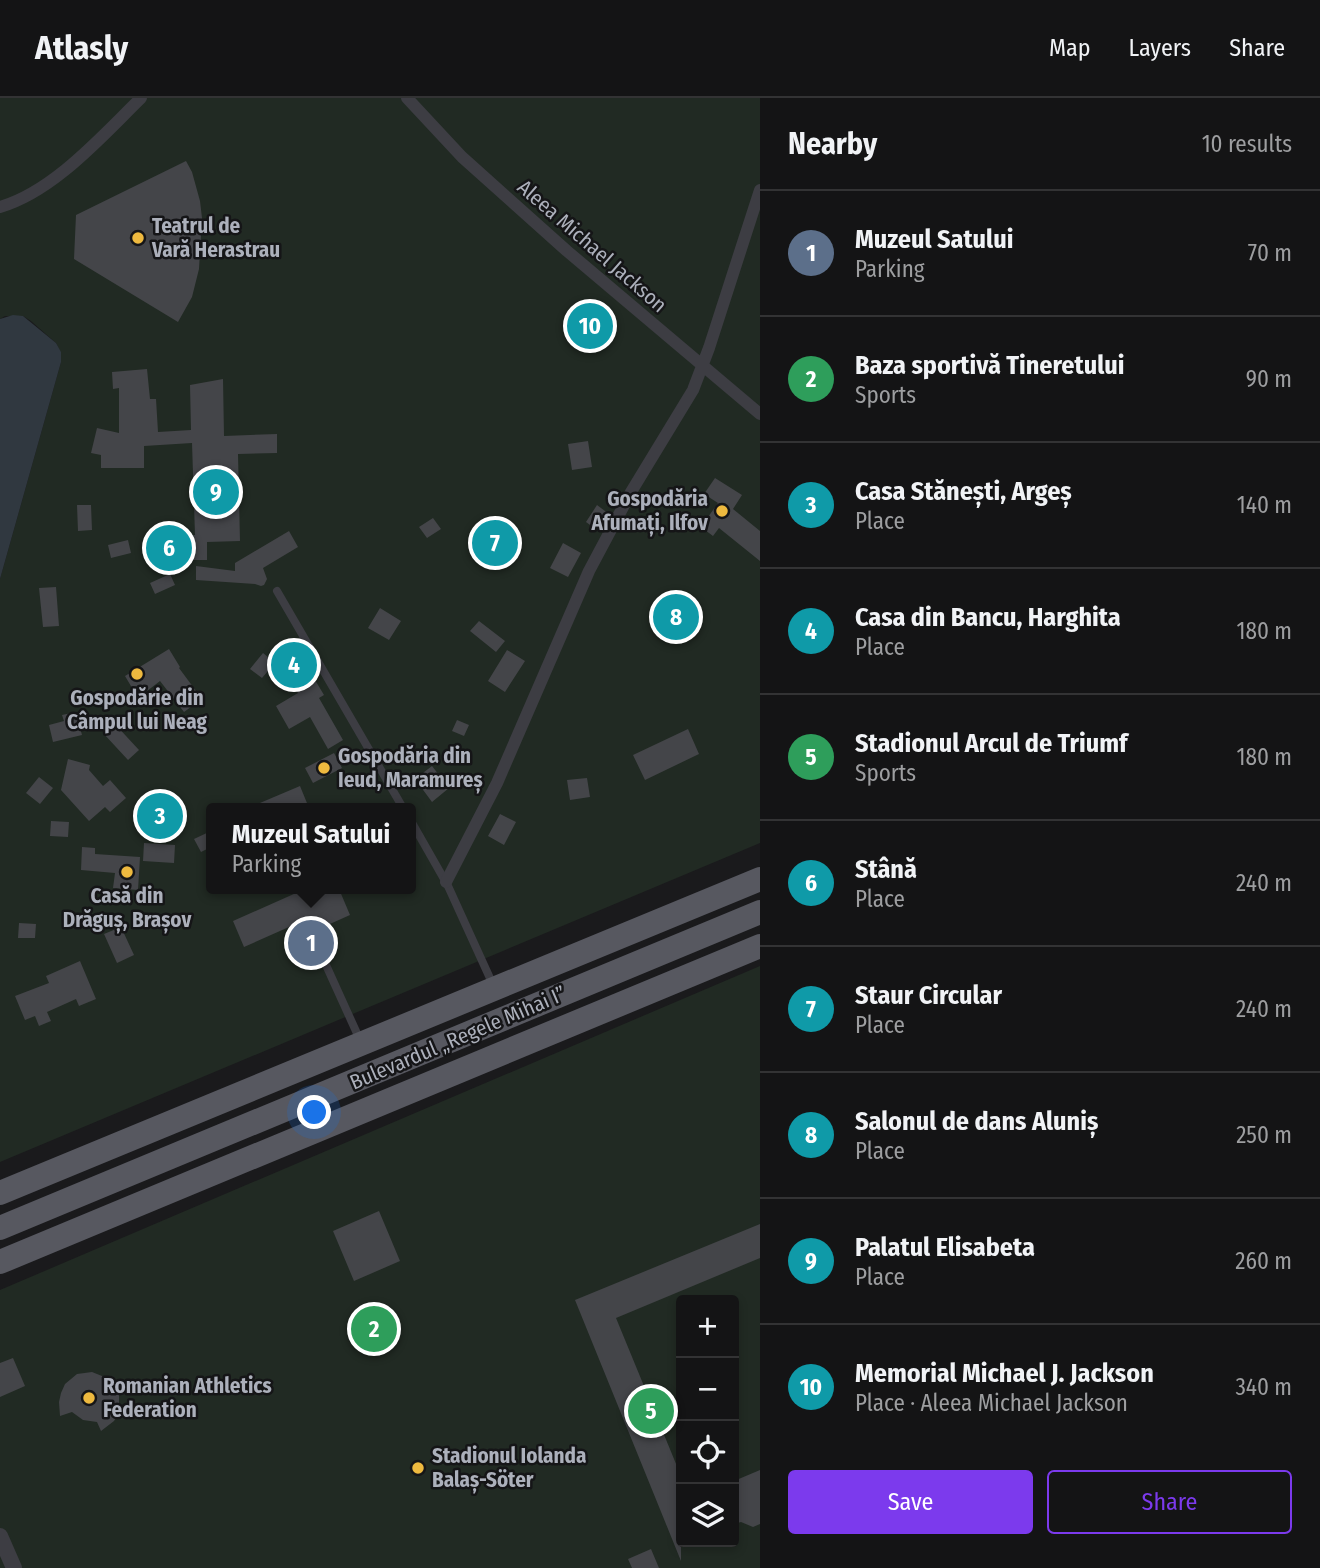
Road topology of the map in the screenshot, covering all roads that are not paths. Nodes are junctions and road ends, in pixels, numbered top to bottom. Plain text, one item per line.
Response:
1 (141, 98) edge
2 (407, 98) edge
3 (760, 190) edge
4 (0, 207) edge
5 (702, 366) junction
6 (760, 414) edge
7 (276, 591) dead end
8 (400, 803) edge
9 (416, 830) edge
10 (760, 879) edge
11 (446, 882) junction
12 (760, 912) edge
13 (316, 943) dead end
14 (760, 946) edge
15 (495, 988) junction
16 (361, 1043) junction
17 (0, 1193) edge
18 (0, 1228) edge
19 (0, 1262) edge
20 (0, 1536) edge
21 (14, 1568) edge

1 - 4 street
2 - 5 street, Aleea Michael Jackson
3 - 5 street
5 - 6 street, Aleea Michael Jackson
5 - 11 street
7 - 8 lane
9 - 11 lane
10 - 15 main road, Bulevardul „Regele Mihai I”
11 - 15 lane
12 - 18 main road, Bulevardul „Regele Mihai I”
13 - 16 lane
14 - 19 main road, Bulevardul „Regele Mihai I”
15 - 16 main road, Bulevardul „Regele Mihai I”
16 - 17 main road, Bulevardul „Regele Mihai I”
20 - 21 street

